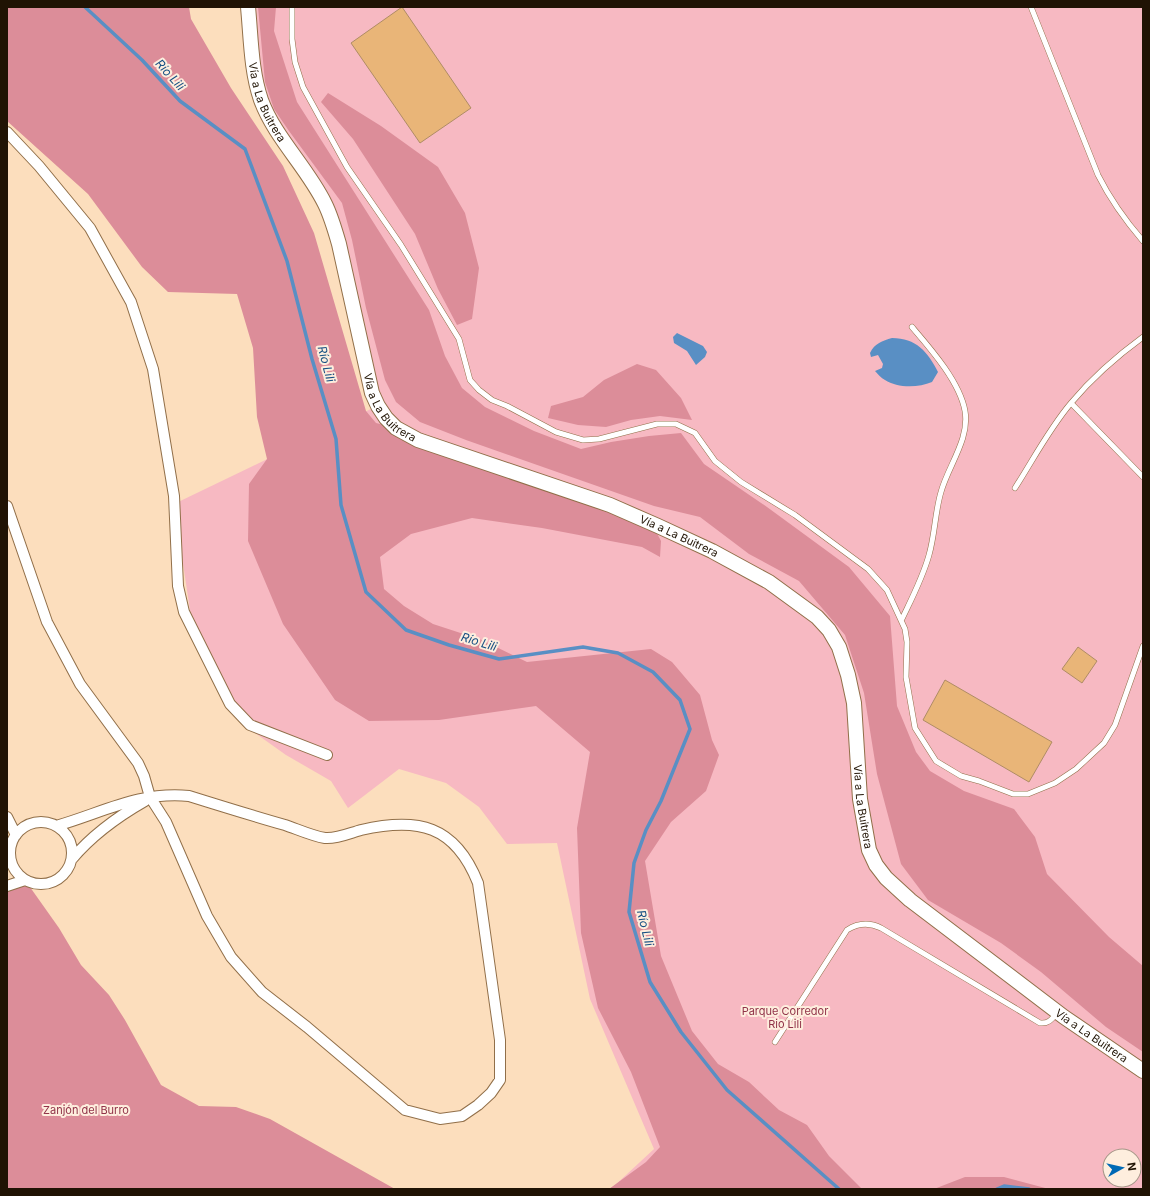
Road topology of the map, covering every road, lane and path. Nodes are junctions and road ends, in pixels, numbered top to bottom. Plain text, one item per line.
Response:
1 (248, 7) edge
2 (292, 7) edge
3 (1032, 7) edge
4 (7, 132) edge
5 (1143, 241) edge
6 (912, 327) dead end
7 (1143, 337) edge
8 (1071, 403) junction
9 (1143, 477) edge
10 (1015, 488) dead end
11 (7, 506) edge
12 (902, 619) junction
13 (1143, 646) edge
14 (327, 755) dead end
15 (150, 798) junction
16 (7, 817) edge
17 (56, 826) junction
18 (16, 834) junction
19 (8, 855) edge
20 (72, 859) junction
21 (25, 880) junction
22 (7, 886) edge
23 (1058, 1012) junction
24 (775, 1042) dead end
25 (1143, 1071) edge

1 - 23 street, Vía a La Buitrera
2 - 12 lane
3 - 5 lane
4 - 14 street
6 - 12 lane
7 - 8 lane
8 - 9 lane
8 - 10 lane
11 - 15 street
12 - 13 lane
15 - 15 street
15 - 17 street
15 - 20 street
16 - 18 street
17 - 18 street
17 - 20 street
18 - 19 street
19 - 21 street
20 - 21 street
21 - 22 street
23 - 24 lane
23 - 25 street, Vía a La Buitrera

